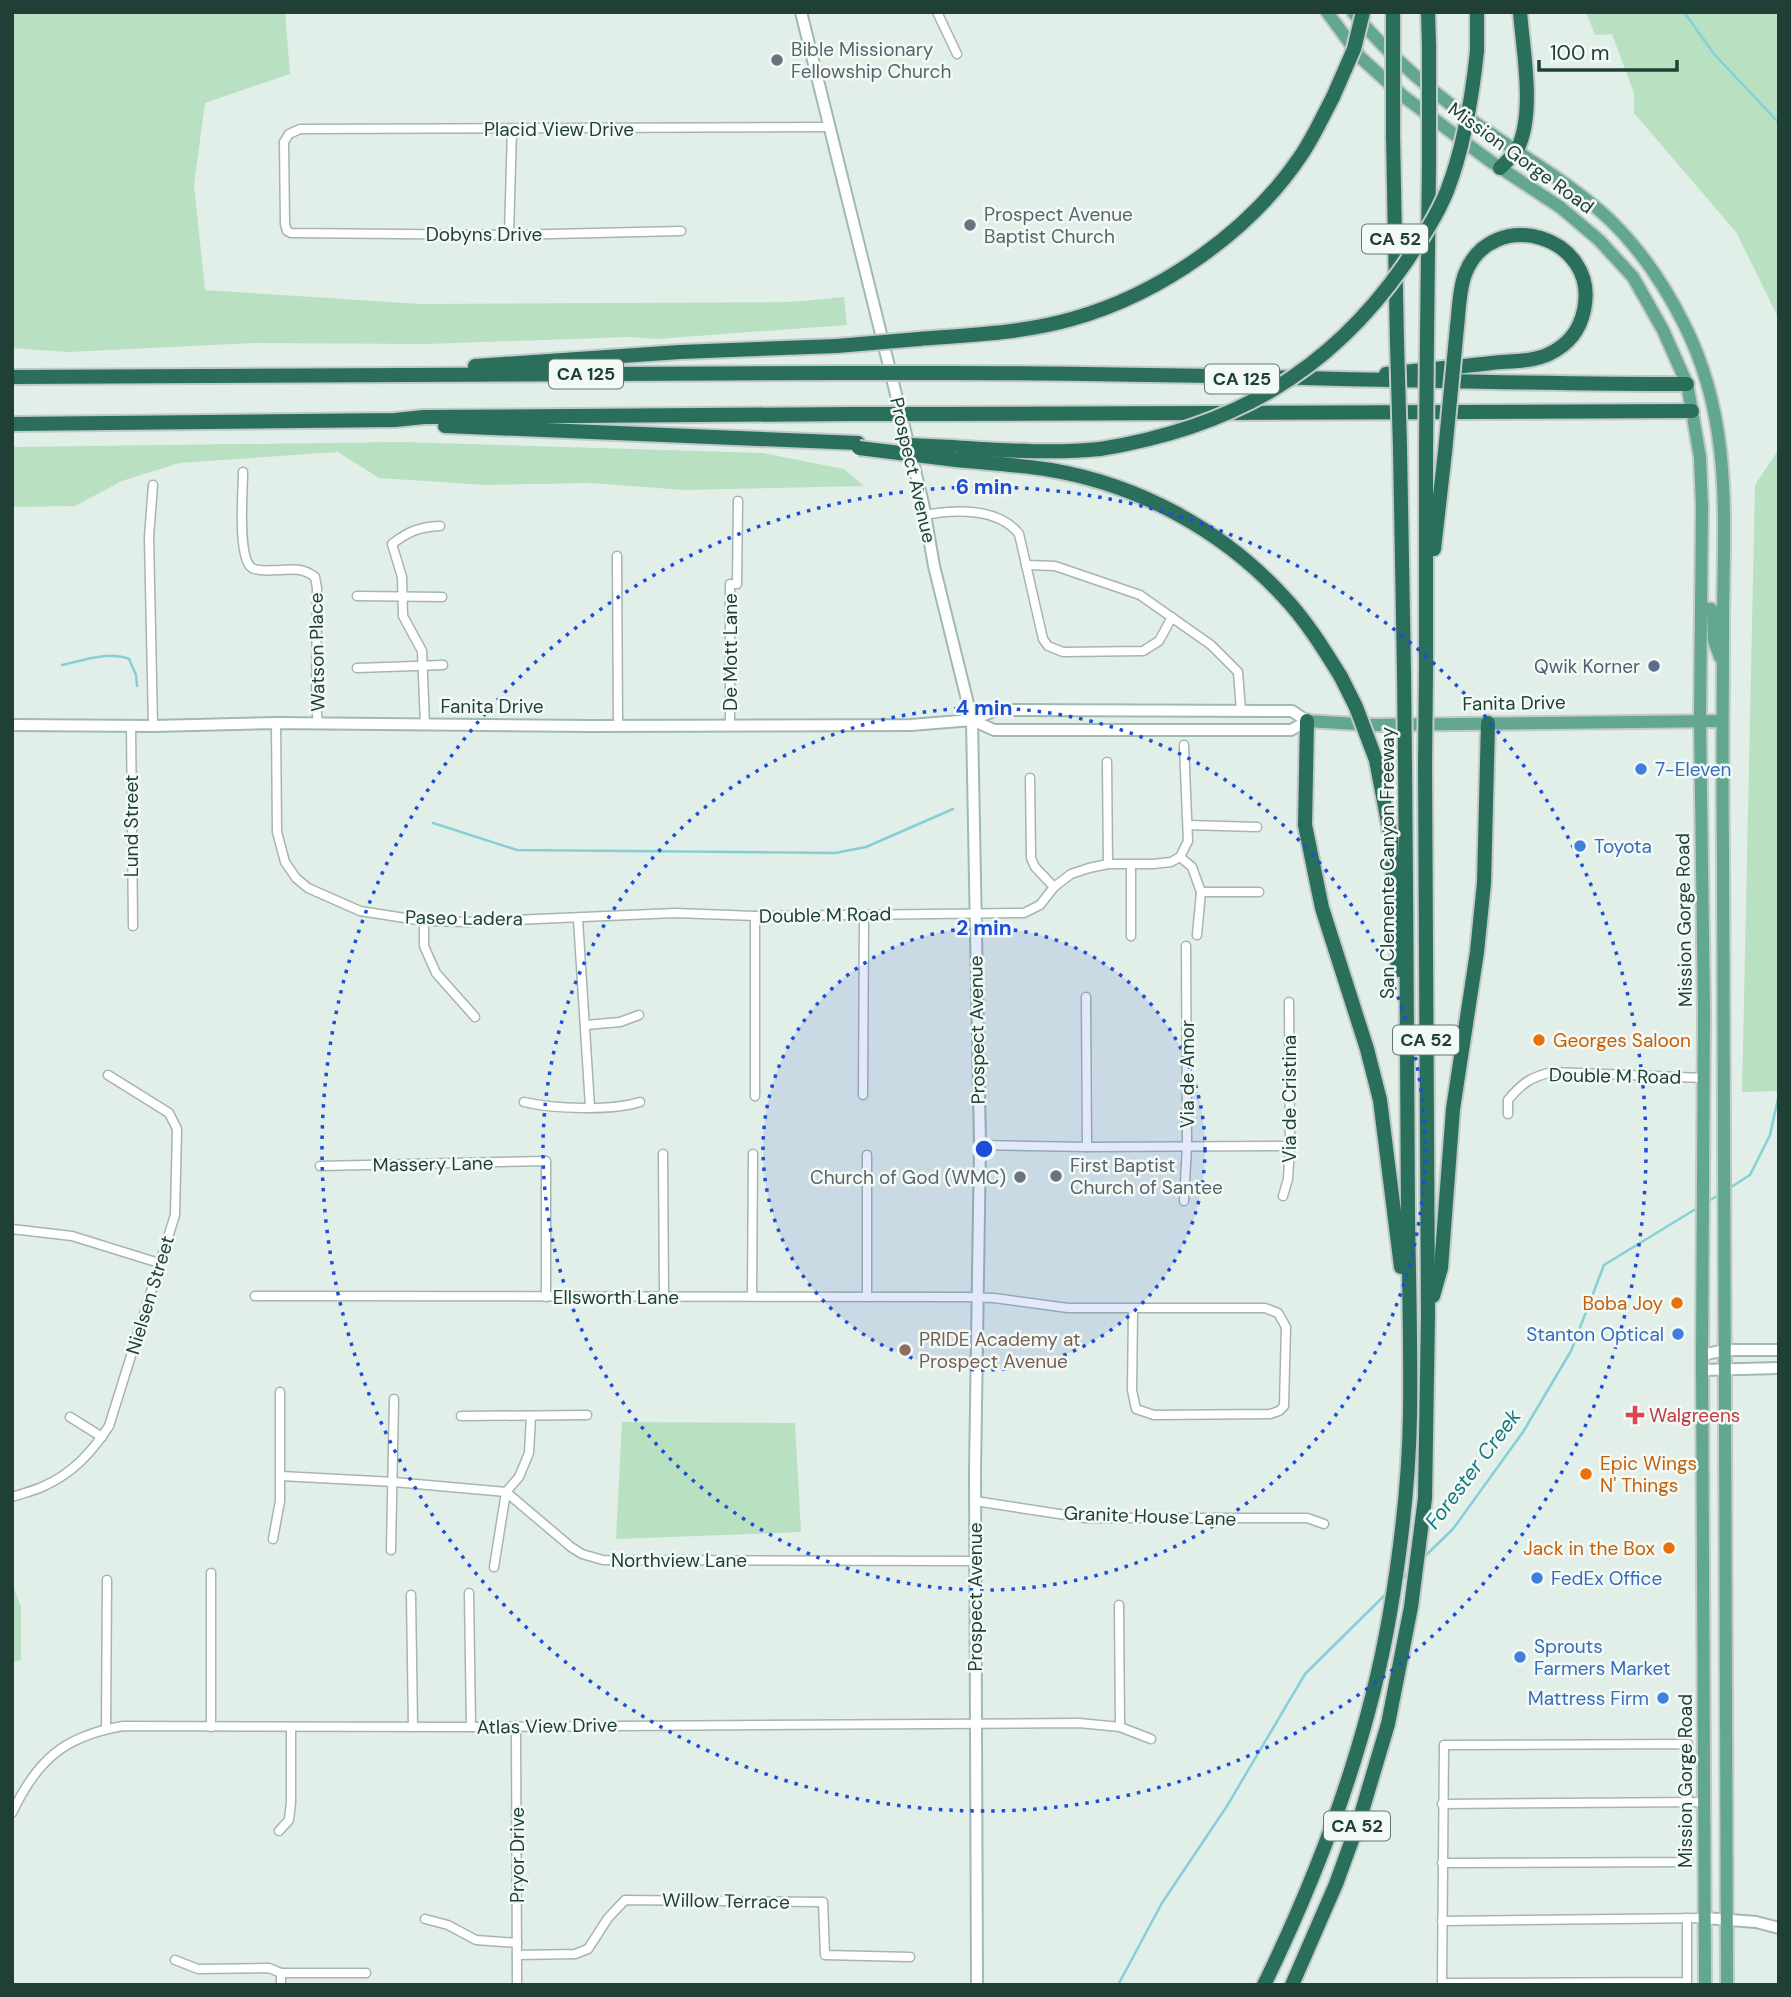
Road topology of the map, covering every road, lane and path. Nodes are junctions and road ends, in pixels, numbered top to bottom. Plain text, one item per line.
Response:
1 (801, 12) edge
2 (937, 12) edge
3 (1327, 12) edge
4 (1353, 12) edge
5 (1363, 12) edge
6 (1393, 12) edge
7 (1428, 12) edge
8 (1477, 12) edge
9 (1520, 12) edge
10 (957, 54) dead end
11 (830, 127) junction
12 (512, 129) junction
13 (1517, 150) junction
14 (1500, 167) junction
15 (287, 231) joint
16 (681, 231) dead end
17 (509, 235) junction
18 (334, 376) junction
19 (12, 377) edge
20 (1320, 380) junction
21 (1686, 384) junction
22 (1709, 384) junction
23 (1692, 411) junction
24 (1715, 411) junction
25 (395, 420) junction
26 (12, 425) edge
27 (859, 446) junction
28 (243, 472) dead end
29 (153, 485) dead end
30 (738, 501) dead end
31 (925, 515) junction
32 (440, 526) dead end
33 (617, 556) dead end
34 (1026, 565) junction
35 (357, 596) dead end
36 (402, 597) junction
37 (442, 597) dead end
38 (1701, 608) junction
39 (1172, 617) junction
40 (1426, 627) junction
41 (443, 665) dead end
42 (423, 666) junction
43 (1723, 667) junction
44 (358, 668) dead end
45 (1241, 711) junction
46 (972, 720) junction
47 (1700, 720) junction
48 (1307, 721) junction
49 (1722, 721) junction
50 (276, 723) junction
51 (1488, 723) junction
52 (318, 724) junction
53 (12, 725) edge
54 (425, 725) junction
55 (730, 725) junction
56 (131, 726) junction
57 (153, 726) junction
58 (618, 726) junction
59 (1184, 746) dead end
60 (1107, 762) dead end
61 (1030, 778) dead end
62 (1188, 825) junction
63 (1257, 827) dead end
64 (1180, 857) junction
65 (1108, 864) junction
66 (1131, 864) junction
67 (1054, 887) junction
68 (1201, 892) junction
69 (1259, 892) dead end
70 (675, 913) joint
71 (974, 914) junction
72 (864, 915) junction
73 (755, 916) junction
74 (578, 919) junction
75 (424, 921) junction
76 (133, 926) dead end
77 (1198, 935) dead end
78 (1131, 936) dead end
79 (1186, 946) dead end
80 (1086, 997) dead end
81 (1289, 1002) dead end
82 (639, 1014) dead end
83 (475, 1017) dead end
84 (586, 1025) junction
85 (108, 1075) dead end
86 (1704, 1078) junction
87 (863, 1095) dead end
88 (755, 1096) dead end
89 (524, 1102) dead end
90 (640, 1102) dead end
91 (590, 1107) junction
92 (1508, 1114) dead end
93 (979, 1145) junction
94 (1187, 1145) junction
95 (1290, 1146) junction
96 (1087, 1147) junction
97 (663, 1154) dead end
98 (753, 1154) dead end
99 (867, 1155) dead end
100 (1408, 1159) junction
101 (320, 1166) dead end
102 (1283, 1196) dead end
103 (1184, 1201) dead end
104 (12, 1229) edge
105 (159, 1263) junction
106 (255, 1296) dead end
107 (664, 1296) junction
108 (752, 1296) junction
109 (546, 1297) junction
110 (867, 1297) junction
111 (978, 1298) junction
112 (1133, 1309) junction
113 (1428, 1314) junction
114 (1409, 1330) junction
115 (1725, 1350) junction
116 (1779, 1350) edge
117 (1702, 1355) junction
118 (1779, 1368) edge
119 (1703, 1370) junction
120 (1724, 1370) junction
121 (280, 1392) dead end
122 (394, 1399) dead end
123 (587, 1415) dead end
124 (461, 1416) dead end
125 (531, 1416) junction
126 (70, 1417) dead end
127 (102, 1437) junction
128 (281, 1476) junction
129 (394, 1482) junction
130 (506, 1492) junction
131 (12, 1497) edge
132 (975, 1501) junction
133 (1324, 1524) dead end
134 (273, 1539) dead end
135 (391, 1550) dead end
136 (975, 1561) junction
137 (494, 1566) dead end
138 (211, 1573) dead end
139 (107, 1580) dead end
140 (469, 1593) dead end
141 (411, 1595) dead end
142 (1119, 1605) dead end
143 (975, 1723) junction
144 (516, 1726) junction
145 (211, 1727) junction
146 (291, 1727) junction
147 (413, 1727) junction
148 (471, 1727) junction
149 (1120, 1727) junction
150 (106, 1729) junction
151 (1151, 1738) dead end
152 (1687, 1802) junction
153 (1704, 1802) junction
154 (1442, 1804) junction
155 (12, 1813) edge
156 (279, 1831) dead end
157 (1442, 1863) junction
158 (1686, 1918) junction
159 (1705, 1918) junction
160 (425, 1919) dead end
161 (1442, 1921) junction
162 (1727, 1921) junction
163 (1779, 1928) edge
164 (517, 1943) junction
165 (517, 1955) junction
166 (910, 1958) dead end
167 (174, 1959) dead end
168 (281, 1973) junction
169 (366, 1973) dead end
170 (281, 1985) edge
171 (517, 1985) edge
172 (977, 1985) edge
173 (1264, 1985) edge
174 (1292, 1985) edge
175 (1705, 1985) edge
176 (1727, 1985) edge

1 - 11 main road, Prospect Avenue
2 - 10 street
3 - 14 main road, Mission Gorge Road
4 - 13 main road, Mission Gorge Road
5 - 18 highway, bridge
6 - 100 highway, San Clemente Canyon Freeway / CA 52, bridge
7 - 40 highway, San Clemente Canyon Freeway / CA 52, bridge
8 - 27 highway, bridge
9 - 13 highway
11 - 12 street, Placid View Drive
11 - 31 main road, Prospect Avenue
12 - 15 street, Placid View Drive
12 - 17 street
13 - 14 highway
13 - 22 main road, Mission Gorge Road
14 - 21 main road, Mission Gorge Road
15 - 17 street, Dobyns Drive
16 - 17 street, Dobyns Drive
18 - 19 highway, CA 125
18 - 20 highway, CA 125, bridge
20 - 21 highway, CA 125
20 - 40 highway, bridge
21 - 22 main road, CA 125
21 - 23 main road, Mission Gorge Road
22 - 24 main road, Mission Gorge Road
23 - 24 main road, CA 125
23 - 25 highway, CA 125, bridge
23 - 38 main road, Mission Gorge Road
24 - 43 main road, Mission Gorge Road
25 - 26 highway, CA 125
25 - 27 highway
27 - 100 highway, bridge
28 - 52 street, Watson Place
29 - 57 street
30 - 55 street, De Mott Lane
31 - 34 street
31 - 46 main road, Prospect Avenue
32 - 36 street
33 - 58 street
34 - 39 street
34 - 39 street
35 - 36 street
36 - 37 street
36 - 42 street
38 - 43 main road
38 - 47 main road, Mission Gorge Road
39 - 45 street
40 - 113 highway, San Clemente Canyon Freeway / CA 52, bridge
41 - 42 street
42 - 44 street
42 - 54 street
43 - 49 main road, Mission Gorge Road
45 - 46 main road, Fanita Drive
45 - 48 main road, Fanita Drive
46 - 48 main road, Fanita Drive
46 - 55 main road, Fanita Drive
46 - 71 main road, Prospect Avenue
47 - 49 main road, Fanita Drive
47 - 51 main road, Fanita Drive
47 - 86 main road, Mission Gorge Road
48 - 51 main road, Fanita Drive
48 - 114 highway
49 - 115 main road, Mission Gorge Road
50 - 52 main road, Fanita Drive
50 - 57 main road, Fanita Drive
50 - 75 street, Paseo Ladera
51 - 113 highway
52 - 54 main road, Fanita Drive
53 - 56 main road, Fanita Drive
54 - 58 main road, Fanita Drive
55 - 58 main road, Fanita Drive
56 - 57 main road, Fanita Drive
56 - 76 street, Lund Street
59 - 62 street
60 - 65 street
61 - 67 street
62 - 63 street
62 - 64 street
64 - 66 street, Double M Road
64 - 68 street
65 - 66 street, Double M Road
65 - 67 street, Double M Road
66 - 78 street
67 - 71 street, Double M Road
68 - 69 street
68 - 77 street
70 - 73 street, Double M Road
70 - 74 street, Paseo Ladera
71 - 72 street, Double M Road
71 - 93 main road, Prospect Avenue
72 - 73 street, Double M Road
72 - 87 street
73 - 88 street
74 - 75 street, Paseo Ladera
74 - 84 street
75 - 83 street
79 - 94 street, Via de Amor
80 - 96 street
81 - 95 street, Via de Cristina
82 - 84 street
84 - 91 street
85 - 105 street, Nielsen Street
86 - 92 street, Double M Road
86 - 117 main road, Mission Gorge Road
89 - 91 street
90 - 91 street
93 - 96 street
93 - 111 main road, Prospect Avenue
94 - 95 street
94 - 96 street
94 - 103 street, Via de Amor
95 - 102 street, Via de Cristina
97 - 107 street
98 - 108 street
99 - 110 street
100 - 114 highway, San Clemente Canyon Freeway / CA 52
101 - 109 street, Massery Lane
104 - 105 street
105 - 127 street, Nielsen Street
106 - 109 street, Ellsworth Lane
107 - 108 street, Ellsworth Lane
107 - 109 street, Ellsworth Lane
108 - 110 street, Ellsworth Lane
110 - 111 street, Ellsworth Lane
111 - 112 street, Ellsworth Lane
111 - 132 main road, Prospect Avenue
112 - 112 street, Ellsworth Lane
113 - 174 highway, San Clemente Canyon Freeway / CA 52
114 - 173 highway, San Clemente Canyon Freeway / CA 52
115 - 116 main road
115 - 117 main road
115 - 120 main road, Mission Gorge Road
117 - 119 main road, Mission Gorge Road
118 - 120 main road
119 - 120 main road
119 - 153 main road, Mission Gorge Road
120 - 162 main road, Mission Gorge Road
121 - 128 street
122 - 129 street
123 - 125 street
124 - 125 street
125 - 130 street
126 - 127 street
127 - 131 street, Nielsen Street
128 - 129 street
128 - 134 street
129 - 130 street
129 - 135 street
130 - 136 street, Northview Lane
130 - 137 street
132 - 133 street, Granite House Lane
132 - 136 main road, Prospect Avenue
136 - 143 main road, Prospect Avenue
138 - 145 street
139 - 150 street
140 - 148 street
141 - 147 street
142 - 149 street
143 - 144 street, Atlas View Drive
143 - 149 street, Atlas View Drive
143 - 172 main road, Prospect Avenue
144 - 148 street, Atlas View Drive
144 - 164 street, Pryor Drive
145 - 146 street, Atlas View Drive
145 - 150 street, Atlas View Drive
146 - 147 street, Atlas View Drive
146 - 156 street
147 - 148 street, Atlas View Drive
149 - 151 street, Atlas View Drive
150 - 155 street, Atlas View Drive
152 - 153 street
152 - 154 street
152 - 154 street
152 - 157 street
153 - 159 main road, Mission Gorge Road
154 - 157 street
157 - 161 street
158 - 159 street
158 - 161 street
158 - 161 street
159 - 162 main road
159 - 175 main road, Mission Gorge Road
160 - 164 street
162 - 163 main road
162 - 176 main road, Mission Gorge Road
164 - 165 street, Pryor Drive
165 - 166 street, Willow Terrace
165 - 171 street, Pryor Drive
167 - 168 street
168 - 169 street
168 - 170 street

